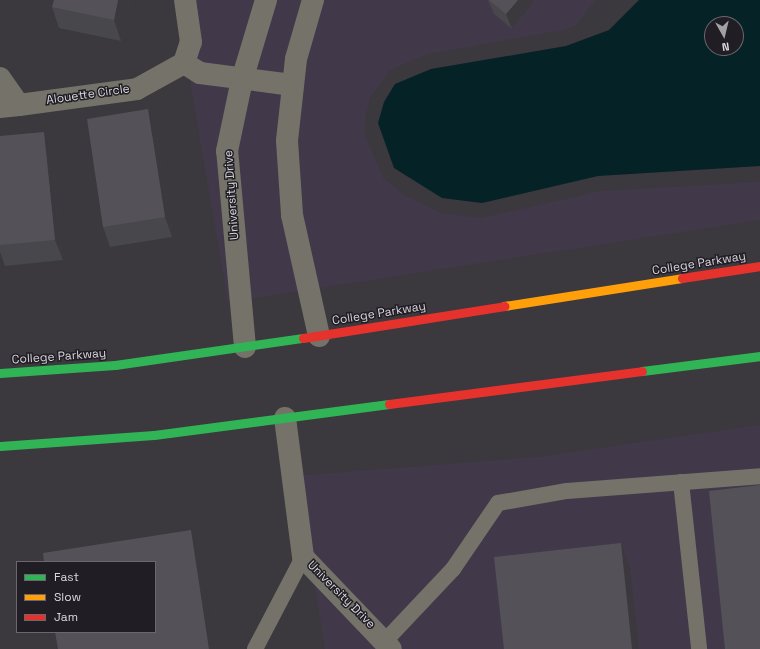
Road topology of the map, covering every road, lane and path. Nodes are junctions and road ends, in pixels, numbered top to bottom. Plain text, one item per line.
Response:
1 (186, 0) edge
2 (266, 0) edge
3 (313, 0) edge
4 (184, 63) junction
5 (0, 78) edge
6 (242, 80) junction
7 (292, 85) junction
8 (9, 106) edge
9 (760, 266) edge
10 (319, 336) junction
11 (245, 347) junction
12 (760, 356) edge
13 (0, 373) edge
14 (285, 418) junction
15 (0, 446) edge
16 (760, 476) edge
17 (681, 482) junction
18 (303, 557) junction
19 (388, 645) edge
20 (255, 649) edge
21 (699, 649) edge

1 - 4 street
2 - 6 street, University Drive
3 - 7 street
4 - 6 street
4 - 8 street, Alouette Circle
5 - 8 street, Alouette Circle
6 - 7 street
6 - 11 street, University Drive
7 - 10 street
9 - 10 main road, College Parkway
10 - 11 main road, College Parkway
11 - 13 main road, College Parkway
12 - 14 main road
14 - 15 main road
14 - 18 street, University Drive
16 - 17 lane
17 - 19 lane
17 - 21 lane
18 - 19 street, University Drive
18 - 20 lane

